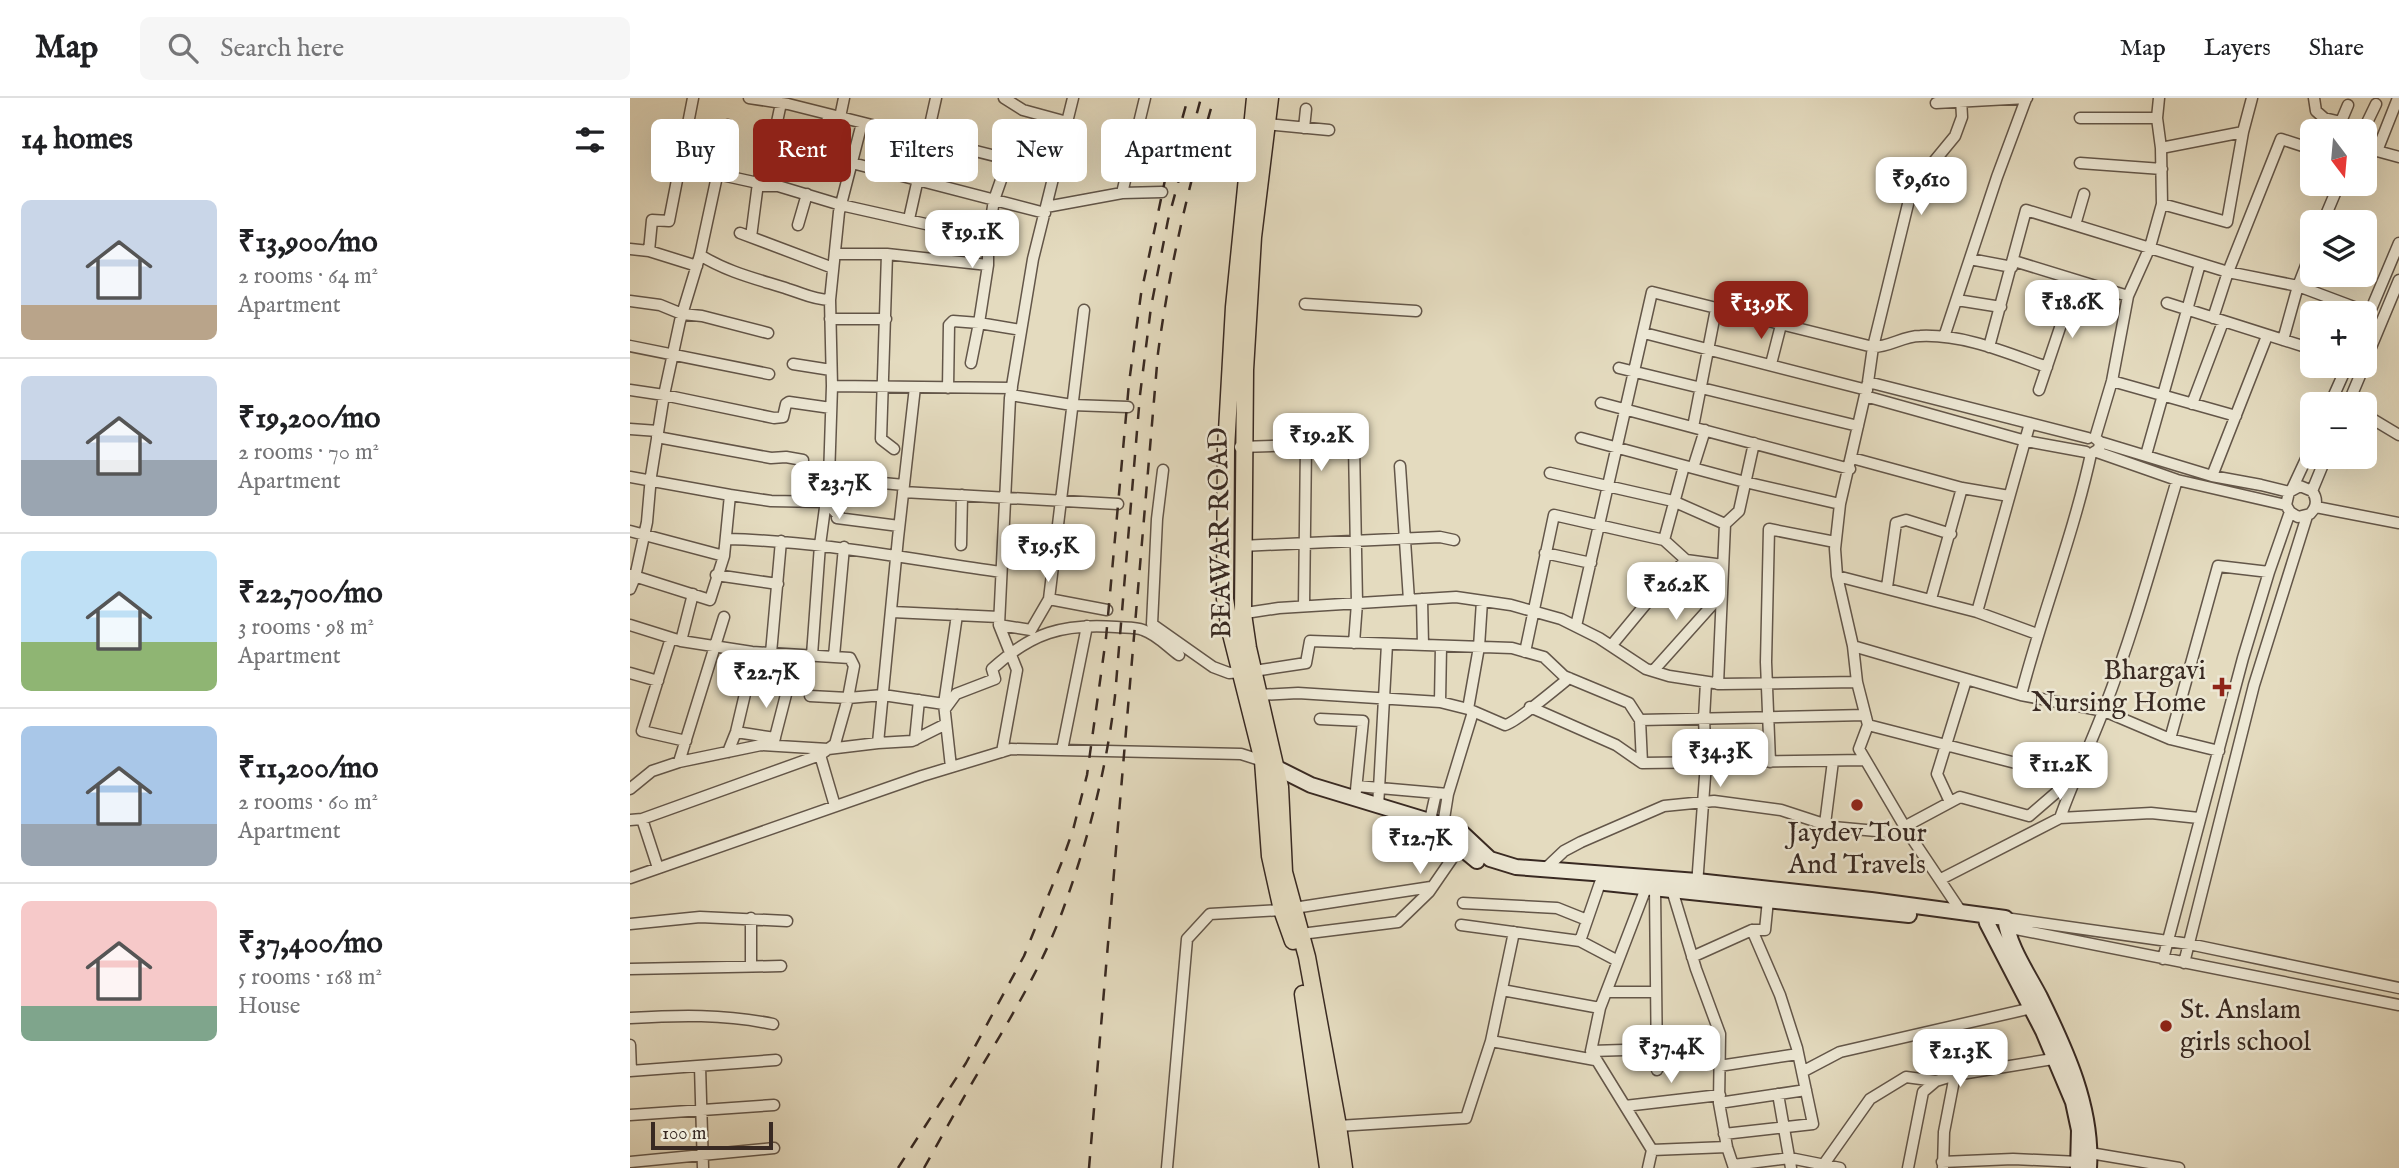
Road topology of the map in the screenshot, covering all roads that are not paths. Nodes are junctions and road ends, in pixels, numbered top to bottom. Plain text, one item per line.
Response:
1 (693, 98) edge
2 (752, 98) edge
3 (844, 98) edge
4 (936, 98) edge
5 (1004, 98) edge
6 (1073, 98) edge
7 (1145, 98) edge
8 (1255, 98) edge
9 (1270, 98) edge
10 (2026, 98) edge
11 (2159, 98) edge
12 (2252, 98) edge
13 (2314, 98) edge
14 (2398, 98) edge
15 (1961, 99) edge
16 (781, 103) junction
17 (1936, 103) dead end
18 (2376, 104) dead end
19 (2348, 106) dead end
20 (1306, 109) dead end
21 (834, 116) junction
22 (2080, 118) dead end
23 (2157, 118) junction
24 (778, 119) edge
25 (833, 119) edge
26 (930, 119) edge
27 (1056, 119) edge
28 (1068, 119) edge
29 (1255, 119) edge
30 (2326, 119) edge
31 (2342, 119) edge
32 (2369, 119) edge
33 (862, 123) junction
34 (865, 124) edge
35 (1266, 124) junction
36 (1304, 128) junction
37 (1329, 130) dead end
38 (2243, 132) junction
39 (2300, 145) edge
40 (2161, 148) junction
41 (2377, 150) joint
42 (1256, 152) edge
43 (2399, 157) edge
44 (852, 163) junction
45 (2080, 163) dead end
46 (865, 166) edge
47 (2162, 169) junction
48 (739, 179) edge
49 (715, 182) edge
50 (917, 182) edge
51 (925, 182) edge
52 (1000, 182) edge
53 (1052, 182) edge
54 (1251, 182) edge
55 (1254, 182) edge
56 (758, 184) junction
57 (1162, 192) dead end
58 (1122, 193) junction
59 (807, 194) junction
60 (2084, 194) dead end
61 (994, 200) junction
62 (2162, 204) junction
63 (841, 205) junction
64 (1045, 210) junction
65 (909, 219) junction
66 (798, 225) dead end
67 (2075, 225) junction
68 (740, 233) dead end
69 (751, 237) junction
70 (988, 238) junction
71 (2399, 243) edge
72 (2150, 247) junction
73 (630, 249) edge
74 (649, 251) junction
75 (835, 254) junction
76 (887, 254) junction
77 (1970, 259) junction
78 (698, 260) junction
79 (2013, 264) junction
80 (2200, 264) junction
81 (988, 265) junction
82 (833, 268) junction
83 (2228, 272) junction
84 (2076, 280) junction
85 (2300, 281) edge
86 (2399, 281) edge
87 (2298, 286) junction
88 (2129, 296) junction
89 (830, 300) junction
90 (1957, 300) junction
91 (630, 301) edge
92 (2338, 301) edge
93 (2375, 301) edge
94 (2167, 303) dead end
95 (1305, 304) dead end
96 (2001, 307) junction
97 (1716, 309) junction
98 (2187, 309) junction
99 (1084, 310) dead end
100 (1416, 311) dead end
101 (682, 314) junction
102 (830, 319) junction
103 (886, 319) junction
104 (2218, 320) junction
105 (979, 323) junction
106 (1781, 325) junction
107 (1021, 330) junction
108 (768, 333) dead end
109 (1644, 333) junction
110 (2377, 334) edge
111 (2267, 336) junction
112 (1944, 337) junction
113 (2283, 340) junction
114 (2300, 345) edge
115 (630, 346) edge
116 (1989, 347) junction
117 (1873, 348) junction
118 (1708, 349) junction
119 (673, 354) junction
120 (971, 363) dead end
121 (793, 364) dead end
122 (1771, 364) junction
123 (2047, 367) junction
124 (1619, 368) dead end
125 (831, 370) junction
126 (1634, 372) junction
127 (769, 374) dead end
128 (2112, 381) junction
129 (832, 386) junction
130 (884, 387) junction
131 (915, 387) junction
132 (948, 388) junction
133 (1701, 388) junction
134 (1867, 389) junction
135 (630, 390) edge
136 (2039, 390) dead end
137 (1011, 391) junction
138 (664, 395) junction
139 (2162, 395) junction
140 (1922, 396) junction
141 (1601, 403) dead end
142 (2192, 404) junction
143 (1072, 405) junction
144 (1128, 407) dead end
145 (831, 408) junction
146 (1626, 410) junction
147 (2236, 416) junction
148 (1943, 418) junction
149 (2377, 422) edge
150 (2030, 423) junction
151 (1858, 426) junction
152 (1693, 427) junction
153 (630, 429) edge
154 (1706, 430) junction
155 (657, 434) junction
156 (2399, 435) edge
157 (1581, 438) dead end
158 (2026, 442) junction
159 (1754, 443) junction
160 (1244, 446) junction
161 (1353, 446) dead end
162 (2093, 446) junction
163 (1618, 448) junction
164 (894, 449) dead end
165 (1226, 449) junction
166 (2146, 454) junction
167 (803, 460) dead end
168 (1851, 464) junction
169 (1400, 466) dead end
170 (1689, 467) junction
171 (2301, 469) edge
172 (2321, 469) edge
173 (1163, 470) dead end
174 (1550, 473) dead end
175 (2213, 476) junction
176 (630, 477) edge
177 (829, 478) junction
178 (650, 480) junction
179 (2177, 480) junction
180 (1745, 482) junction
181 (1609, 486) junction
182 (903, 488) junction
183 (1962, 488) junction
184 (2290, 491) junction
185 (2312, 491) junction
186 (730, 495) junction
187 (962, 495) junction
188 (1005, 496) junction
189 (2009, 496) junction
190 (1063, 500) junction
191 (1673, 501) junction
192 (826, 502) junction
193 (1118, 504) dead end
194 (1840, 505) junction
195 (2316, 507) junction
196 (2288, 509) junction
197 (824, 516) junction
198 (2306, 516) junction
199 (841, 518) junction
200 (2399, 523) edge
201 (1726, 524) junction
202 (1600, 525) junction
203 (899, 526) junction
204 (630, 531) edge
205 (644, 534) junction
206 (1951, 534) junction
207 (1405, 538) junction
208 (726, 539) junction
209 (1454, 540) dead end
210 (1664, 540) junction
211 (781, 541) junction
212 (1356, 541) junction
213 (1835, 542) junction
214 (1305, 543) junction
215 (820, 545) junction
216 (961, 545) dead end
217 (1244, 546) junction
218 (844, 547) junction
219 (1226, 547) junction
220 (1545, 552) junction
221 (724, 556) junction
222 (896, 557) junction
223 (1686, 560) junction
224 (1591, 563) junction
225 (1723, 565) junction
226 (1001, 572) junction
227 (2269, 572) junction
228 (716, 575) junction
229 (633, 576) edge
230 (1837, 576) junction
231 (778, 584) junction
232 (1887, 587) junction
233 (630, 589) edge
234 (1722, 593) junction
235 (693, 594) junction
236 (1049, 599) junction
237 (1422, 599) junction
238 (1931, 599) junction
239 (1409, 600) junction
240 (1482, 601) junction
241 (1357, 603) junction
242 (1304, 606) junction
243 (1107, 610) dead end
244 (891, 612) junction
245 (1535, 612) junction
246 (1977, 612) junction
247 (957, 615) junction
248 (1235, 615) junction
249 (724, 617) dead end
250 (999, 621) junction
251 (630, 625) edge
252 (1087, 626) junction
253 (1576, 626) junction
254 (2037, 634) junction
255 (676, 639) junction
256 (1354, 643) junction
257 (1387, 644) junction
258 (1423, 645) junction
259 (715, 646) junction
260 (1441, 646) junction
261 (1611, 646) junction
262 (1853, 646) junction
263 (1479, 647) junction
264 (1010, 652) junction
265 (1525, 652) junction
266 (771, 653) junction
267 (812, 655) junction
268 (1179, 655) dead end
269 (834, 656) junction
270 (1653, 671) junction
271 (1247, 672) junction
272 (630, 673) edge
273 (749, 677) dead end
274 (1569, 678) junction
275 (1966, 680) junction
276 (658, 681) junction
277 (1706, 682) junction
278 (1767, 682) junction
279 (1857, 682) junction
280 (789, 683) dead end
281 (1717, 684) junction
282 (883, 695) junction
283 (1259, 695) junction
284 (2021, 695) junction
285 (810, 696) dead end
286 (1385, 697) junction
287 (848, 698) junction
288 (919, 700) junction
289 (1440, 702) junction
290 (945, 706) junction
291 (1530, 707) junction
292 (1471, 710) junction
293 (2104, 711) junction
294 (1768, 717) junction
295 (1320, 719) dead end
296 (1704, 719) junction
297 (1640, 720) junction
298 (1866, 720) junction
299 (946, 724) junction
300 (736, 732) junction
301 (2170, 739) junction
302 (915, 740) junction
303 (686, 741) junction
304 (774, 742) junction
305 (878, 743) junction
306 (1946, 745) junction
307 (1062, 750) junction
308 (729, 751) junction
309 (2219, 751) junction
310 (824, 752) junction
311 (1002, 752) junction
312 (1866, 760) junction
313 (1833, 761) junction
314 (679, 762) junction
315 (1770, 762) junction
316 (1642, 763) junction
317 (1706, 763) junction
318 (1269, 764) junction
319 (951, 767) junction
320 (2074, 778) junction
321 (1379, 786) junction
322 (630, 789) edge
323 (1356, 793) junction
324 (1436, 793) junction
325 (1448, 794) junction
326 (1703, 801) junction
327 (1950, 802) junction
328 (835, 806) junction
329 (1378, 807) junction
330 (2060, 818) junction
331 (2199, 818) junction
332 (642, 819) junction
333 (630, 820) edge
334 (1441, 824) junction
335 (1825, 824) junction
336 (1906, 831) junction
337 (1460, 847) junction
338 (658, 868) junction
339 (1545, 869) junction
340 (630, 878) edge
341 (1941, 879) junction
342 (1600, 883) junction
343 (1432, 887) junction
344 (1696, 887) junction
345 (1650, 888) junction
346 (1672, 890) junction
347 (1768, 900) junction
348 (1463, 902) dead end
349 (1288, 909) junction
350 (1962, 913) junction
351 (751, 918) junction
352 (1587, 920) junction
353 (1986, 920) junction
354 (787, 921) dead end
355 (2005, 922) junction
356 (630, 924) edge
357 (1461, 925) dead end
358 (1752, 930) junction
359 (1514, 932) junction
360 (1301, 934) junction
361 (1580, 941) junction
362 (2168, 941) junction
363 (2189, 944) junction
364 (1692, 957) junction
365 (2163, 959) junction
366 (1618, 961) junction
367 (2184, 963) junction
368 (751, 966) junction
369 (781, 966) dead end
370 (630, 969) edge
371 (2399, 988) edge
372 (1502, 990) junction
373 (1608, 992) junction
374 (1656, 992) junction
375 (2399, 1005) edge
376 (1601, 1008) junction
377 (2032, 1008) junction
378 (630, 1018) edge
379 (773, 1024) dead end
380 (1492, 1041) junction
381 (630, 1045) edge
382 (1657, 1049) junction
383 (1798, 1054) junction
384 (1593, 1056) junction
385 (2060, 1058) junction
386 (776, 1060) dead end
387 (700, 1066) junction
388 (1720, 1066) junction
389 (1657, 1070) dead end
390 (631, 1071) edge
391 (1802, 1072) junction
392 (1955, 1075) junction
393 (1936, 1081) junction
394 (1806, 1090) junction
395 (1779, 1094) junction
396 (1719, 1099) junction
397 (774, 1105) dead end
398 (1626, 1106) junction
399 (701, 1109) junction
400 (630, 1115) edge
401 (1338, 1126) junction
402 (1783, 1128) junction
403 (1724, 1134) junction
404 (1727, 1147) junction
405 (774, 1149) dead end
406 (1652, 1150) junction
407 (703, 1156) junction
408 (631, 1158) edge
409 (1791, 1163) edge
410 (2014, 1163) edge
411 (2084, 1163) edge
412 (1824, 1164) junction
413 (1942, 1165) edge
414 (1979, 1165) edge
415 (2145, 1165) edge
416 (1734, 1166) edge
417 (703, 1168) edge
418 (1167, 1168) edge
419 (1328, 1168) edge
420 (1344, 1168) edge
421 (1648, 1168) edge
422 (1840, 1168) edge
423 (1908, 1168) edge
424 (2179, 1168) edge

1 - 74 street
2 - 16 street
3 - 21 street
4 - 26 street
5 - 27 street
6 - 28 street
7 - 58 street
8 - 29 main road, BEAWAR ROAD
9 - 35 main road, BEAWAR ROAD
10 - 15 street
10 - 77 street
11 - 23 street
12 - 38 street
13 - 30 street
14 - 41 street
15 - 17 street
15 - 117 street
16 - 21 street
16 - 24 street
18 - 32 street
19 - 31 street
20 - 36 street
21 - 25 street
21 - 33 street
22 - 23 street
23 - 40 street
33 - 34 street
33 - 44 street
35 - 36 street
35 - 42 main road, BEAWAR ROAD
36 - 37 street
38 - 40 street
38 - 62 street
39 - 83 street
40 - 47 street
41 - 43 street
44 - 46 street
44 - 63 street
45 - 47 street
47 - 62 street
48 - 56 street
49 - 78 street
50 - 65 street
51 - 61 street
52 - 61 street
53 - 64 street
54 - 165 main road, BEAWAR ROAD
55 - 160 main road, BEAWAR ROAD
56 - 59 street
56 - 69 street
57 - 58 street
58 - 64 street
59 - 63 street
59 - 66 street
60 - 67 street
61 - 64 street
61 - 70 street
62 - 72 street
63 - 65 street
63 - 75 street
64 - 107 street
65 - 70 street
67 - 72 street
67 - 79 street
68 - 69 street
69 - 82 street
70 - 81 street
71 - 93 street
72 - 80 street
72 - 88 street
73 - 74 street
74 - 78 street
75 - 76 street
75 - 82 street
76 - 81 street
76 - 103 street
77 - 79 street
77 - 90 street
78 - 89 street
78 - 101 street
79 - 84 street
79 - 96 street
80 - 83 street
80 - 98 street
81 - 105 street
82 - 89 street
83 - 87 street
83 - 104 street
84 - 88 street
84 - 123 street
85 - 87 street
86 - 110 street
87 - 92 street
87 - 113 street
88 - 128 street
89 - 102 street
90 - 96 street
90 - 112 street
91 - 101 street
94 - 98 street
95 - 100 street
96 - 116 street
97 - 106 street
97 - 109 street
97 - 118 street
98 - 104 street
98 - 139 street
99 - 143 street
101 - 108 street
101 - 119 street
102 - 103 street
102 - 125 street
103 - 130 street
104 - 111 street
104 - 142 street
105 - 107 street
105 - 120 street
105 - 132 street
106 - 117 street
106 - 122 street
107 - 137 street
109 - 118 street
109 - 126 street
111 - 113 street
111 - 147 street
112 - 116 street
112 - 117 street
113 - 114 street
115 - 119 street
116 - 123 street
117 - 134 street
118 - 122 street
118 - 133 street
119 - 127 street
119 - 138 street
121 - 125 street
122 - 134 street
123 - 136 street
124 - 126 street
125 - 129 street
126 - 133 street
126 - 146 street
128 - 139 street
128 - 162 street
129 - 130 street
129 - 145 street
130 - 131 street
130 - 164 street
131 - 132 street
131 - 182 street
132 - 137 street
133 - 151 street
133 - 152 street
134 - 140 street
134 - 148 street
134 - 151 street
135 - 138 street
137 - 143 street
137 - 188 street
138 - 145 street
138 - 155 street
139 - 142 street
139 - 166 street
140 - 148 street
140 - 150 street
141 - 146 street
142 - 147 street
143 - 144 street
143 - 190 street
145 - 177 street
146 - 152 street
146 - 163 street
147 - 175 street
148 - 158 street
149 - 156 street
150 - 158 street
150 - 162 street
151 - 168 street
152 - 154 street
153 - 155 street
154 - 159 street
154 - 170 street
155 - 167 street
155 - 178 street
157 - 163 street
158 - 162 street
158 - 189 street
159 - 168 street
159 - 180 street
160 - 165 street
160 - 214 street
160 - 217 main road, BEAWAR ROAD
161 - 212 street
162 - 166 street
162 - 179 street
162 - 254 street
163 - 170 street
163 - 181 street
165 - 219 main road, BEAWAR ROAD
166 - 175 street
168 - 183 street
168 - 194 street
169 - 207 street
170 - 180 street
170 - 191 street
171 - 184 street
172 - 185 street
173 - 271 street
174 - 181 street
175 - 184 street
176 - 178 street
177 - 182 street
177 - 192 street
178 - 186 street
178 - 205 street
179 - 196 street
179 - 293 street
180 - 194 street
180 - 201 street
181 - 191 street
181 - 202 street
182 - 187 street
182 - 203 street
183 - 189 street
183 - 206 street
184 - 185 street
184 - 196 street
185 - 195 street
186 - 192 street
186 - 208 street
187 - 188 street
187 - 216 street
188 - 190 street
188 - 226 street
189 - 246 street
190 - 193 street
190 - 236 street
191 - 201 street
191 - 210 street
192 - 197 street
192 - 199 street
194 - 213 street
195 - 198 street
195 - 200 street
196 - 198 street
196 - 227 street
197 - 199 street
197 - 215 street
198 - 363 street
199 - 203 street
201 - 225 street
202 - 210 street
202 - 220 street
202 - 224 street
203 - 222 street
204 - 205 street
205 - 221 street
205 - 229 street
206 - 232 street
206 - 238 street
207 - 209 street
207 - 212 street
207 - 239 street
208 - 211 street
208 - 221 street
210 - 223 street
211 - 215 street
211 - 231 street
212 - 214 street
212 - 241 street
213 - 230 street
213 - 278 street
214 - 217 street
214 - 242 street
215 - 218 street
215 - 267 street
217 - 219 street
217 - 248 main road, BEAWAR ROAD
218 - 222 street
218 - 269 street
219 - 248 main road, BEAWAR ROAD
220 - 224 street
220 - 245 street
221 - 228 street
222 - 226 street
222 - 244 street
223 - 225 street
223 - 261 street
224 - 253 street
225 - 234 street
226 - 250 street
227 - 301 street
227 - 309 street
228 - 231 street
228 - 235 street
229 - 233 street
229 - 235 street
230 - 232 street
230 - 262 street
231 - 266 street
232 - 238 street
234 - 270 street
234 - 281 street
235 - 255 street
236 - 243 street
236 - 250 street
237 - 239 street
237 - 240 street
237 - 258 street
238 - 246 street
239 - 241 street
240 - 245 street
240 - 263 street
241 - 242 street
241 - 256 street
242 - 248 street
244 - 247 street
244 - 282 street
245 - 253 street
245 - 265 street
246 - 254 street
247 - 250 street
247 - 290 street
248 - 271 main road, BEAWAR ROAD
249 - 259 street
250 - 264 street
251 - 255 street
252 - 264 street
252 - 268 street
252 - 307 street
253 - 261 street
254 - 284 street
255 - 259 street
255 - 276 street
256 - 257 street
256 - 271 street
257 - 258 street
257 - 286 street
258 - 260 street
259 - 266 street
259 - 303 street
260 - 263 street
260 - 289 street
261 - 270 street
262 - 275 street
262 - 279 street
263 - 265 street
263 - 292 street
264 - 290 street
264 - 311 street
265 - 274 street
266 - 267 street
267 - 269 street
269 - 287 street
270 - 277 street
271 - 283 main road, BEAWAR ROAD
271 - 318 main road, BEAWAR ROAD
272 - 276 street
273 - 300 street
274 - 291 street
274 - 297 street
275 - 284 street
275 - 306 street
276 - 303 street
277 - 281 street
277 - 296 street
278 - 279 street
278 - 281 street
278 - 294 street
279 - 298 street
280 - 304 street
282 - 287 street
282 - 288 street
282 - 305 street
283 - 286 street
283 - 318 main road, BEAWAR ROAD
284 - 293 street
285 - 287 street
286 - 289 street
286 - 321 street
287 - 310 street
288 - 290 street
288 - 302 street
289 - 292 street
290 - 299 street
291 - 292 street
291 - 316 street
292 - 325 street
293 - 301 street
293 - 320 street
294 - 296 street
294 - 298 street
294 - 315 street
295 - 323 street
296 - 297 street
296 - 317 street
297 - 316 street
298 - 306 street
298 - 312 street
299 - 302 street
299 - 319 street
300 - 304 street
300 - 308 street
301 - 309 street
302 - 305 street
303 - 314 street
304 - 308 street
304 - 310 street
305 - 310 street
306 - 320 street
306 - 327 street
307 - 311 street
307 - 318 street
308 - 314 street
309 - 331 street
310 - 328 street
310 - 332 street
311 - 319 street
312 - 313 street
312 - 336 street
313 - 315 street
313 - 335 street
314 - 322 street
315 - 317 street
316 - 317 street
317 - 326 street
318 - 323 street
318 - 349 main road, BEAWAR ROAD
319 - 328 street
320 - 327 street
320 - 330 street
321 - 323 street
321 - 324 street
321 - 329 street
323 - 329 street
324 - 325 street
324 - 334 street
325 - 334 street
326 - 335 street
326 - 339 street
326 - 344 street
327 - 336 street
328 - 338 street
329 - 334 street
330 - 331 street
330 - 341 street
331 - 362 street
332 - 333 street
332 - 338 street
334 - 337 street
334 - 339 street
335 - 336 street
336 - 341 street
337 - 342 street
337 - 343 street
338 - 340 street
339 - 344 street
341 - 350 street
342 - 345 street
342 - 352 street
343 - 349 street
343 - 360 street
344 - 346 street
344 - 347 street
344 - 350 street
345 - 346 street
345 - 366 street
345 - 374 street
346 - 364 street
347 - 353 street
347 - 358 street
348 - 352 street
349 - 360 main road, BEAWAR ROAD
349 - 418 street
349 - 419 main road, BEAWAR ROAD
350 - 353 street
351 - 354 street
351 - 356 street
351 - 368 street
352 - 361 street
353 - 355 street
353 - 377 street
355 - 362 street
355 - 365 street
355 - 385 street
357 - 359 street
358 - 364 street
358 - 383 street
359 - 361 street
359 - 372 street
360 - 401 main road, BEAWAR ROAD
361 - 366 street
362 - 363 street
362 - 365 street
363 - 367 street
363 - 371 street
364 - 388 street
365 - 367 street
366 - 373 street
367 - 375 street
368 - 369 street
368 - 370 street
372 - 376 street
372 - 380 street
373 - 374 street
373 - 376 street
374 - 382 street
376 - 384 street
377 - 385 street
377 - 391 street
378 - 379 street
380 - 384 street
380 - 401 street
381 - 390 street
382 - 384 street
382 - 389 street
383 - 388 street
383 - 391 street
384 - 398 street
385 - 392 street
385 - 411 street
386 - 387 street
387 - 390 street
387 - 399 street
388 - 396 street
391 - 394 street
392 - 393 street
392 - 413 street
393 - 412 street
393 - 423 street
394 - 395 street
394 - 402 street
395 - 396 street
395 - 402 street
396 - 398 street
396 - 403 street
397 - 399 street
398 - 406 street
399 - 400 street
399 - 407 street
401 - 420 main road, BEAWAR ROAD
402 - 403 street
402 - 409 street
403 - 404 street
404 - 406 street
404 - 416 street
405 - 407 street
406 - 421 street
407 - 408 street
407 - 417 street
409 - 412 street
409 - 416 street
410 - 411 street
410 - 414 street
411 - 415 street
412 - 422 street
413 - 414 street
415 - 424 street

